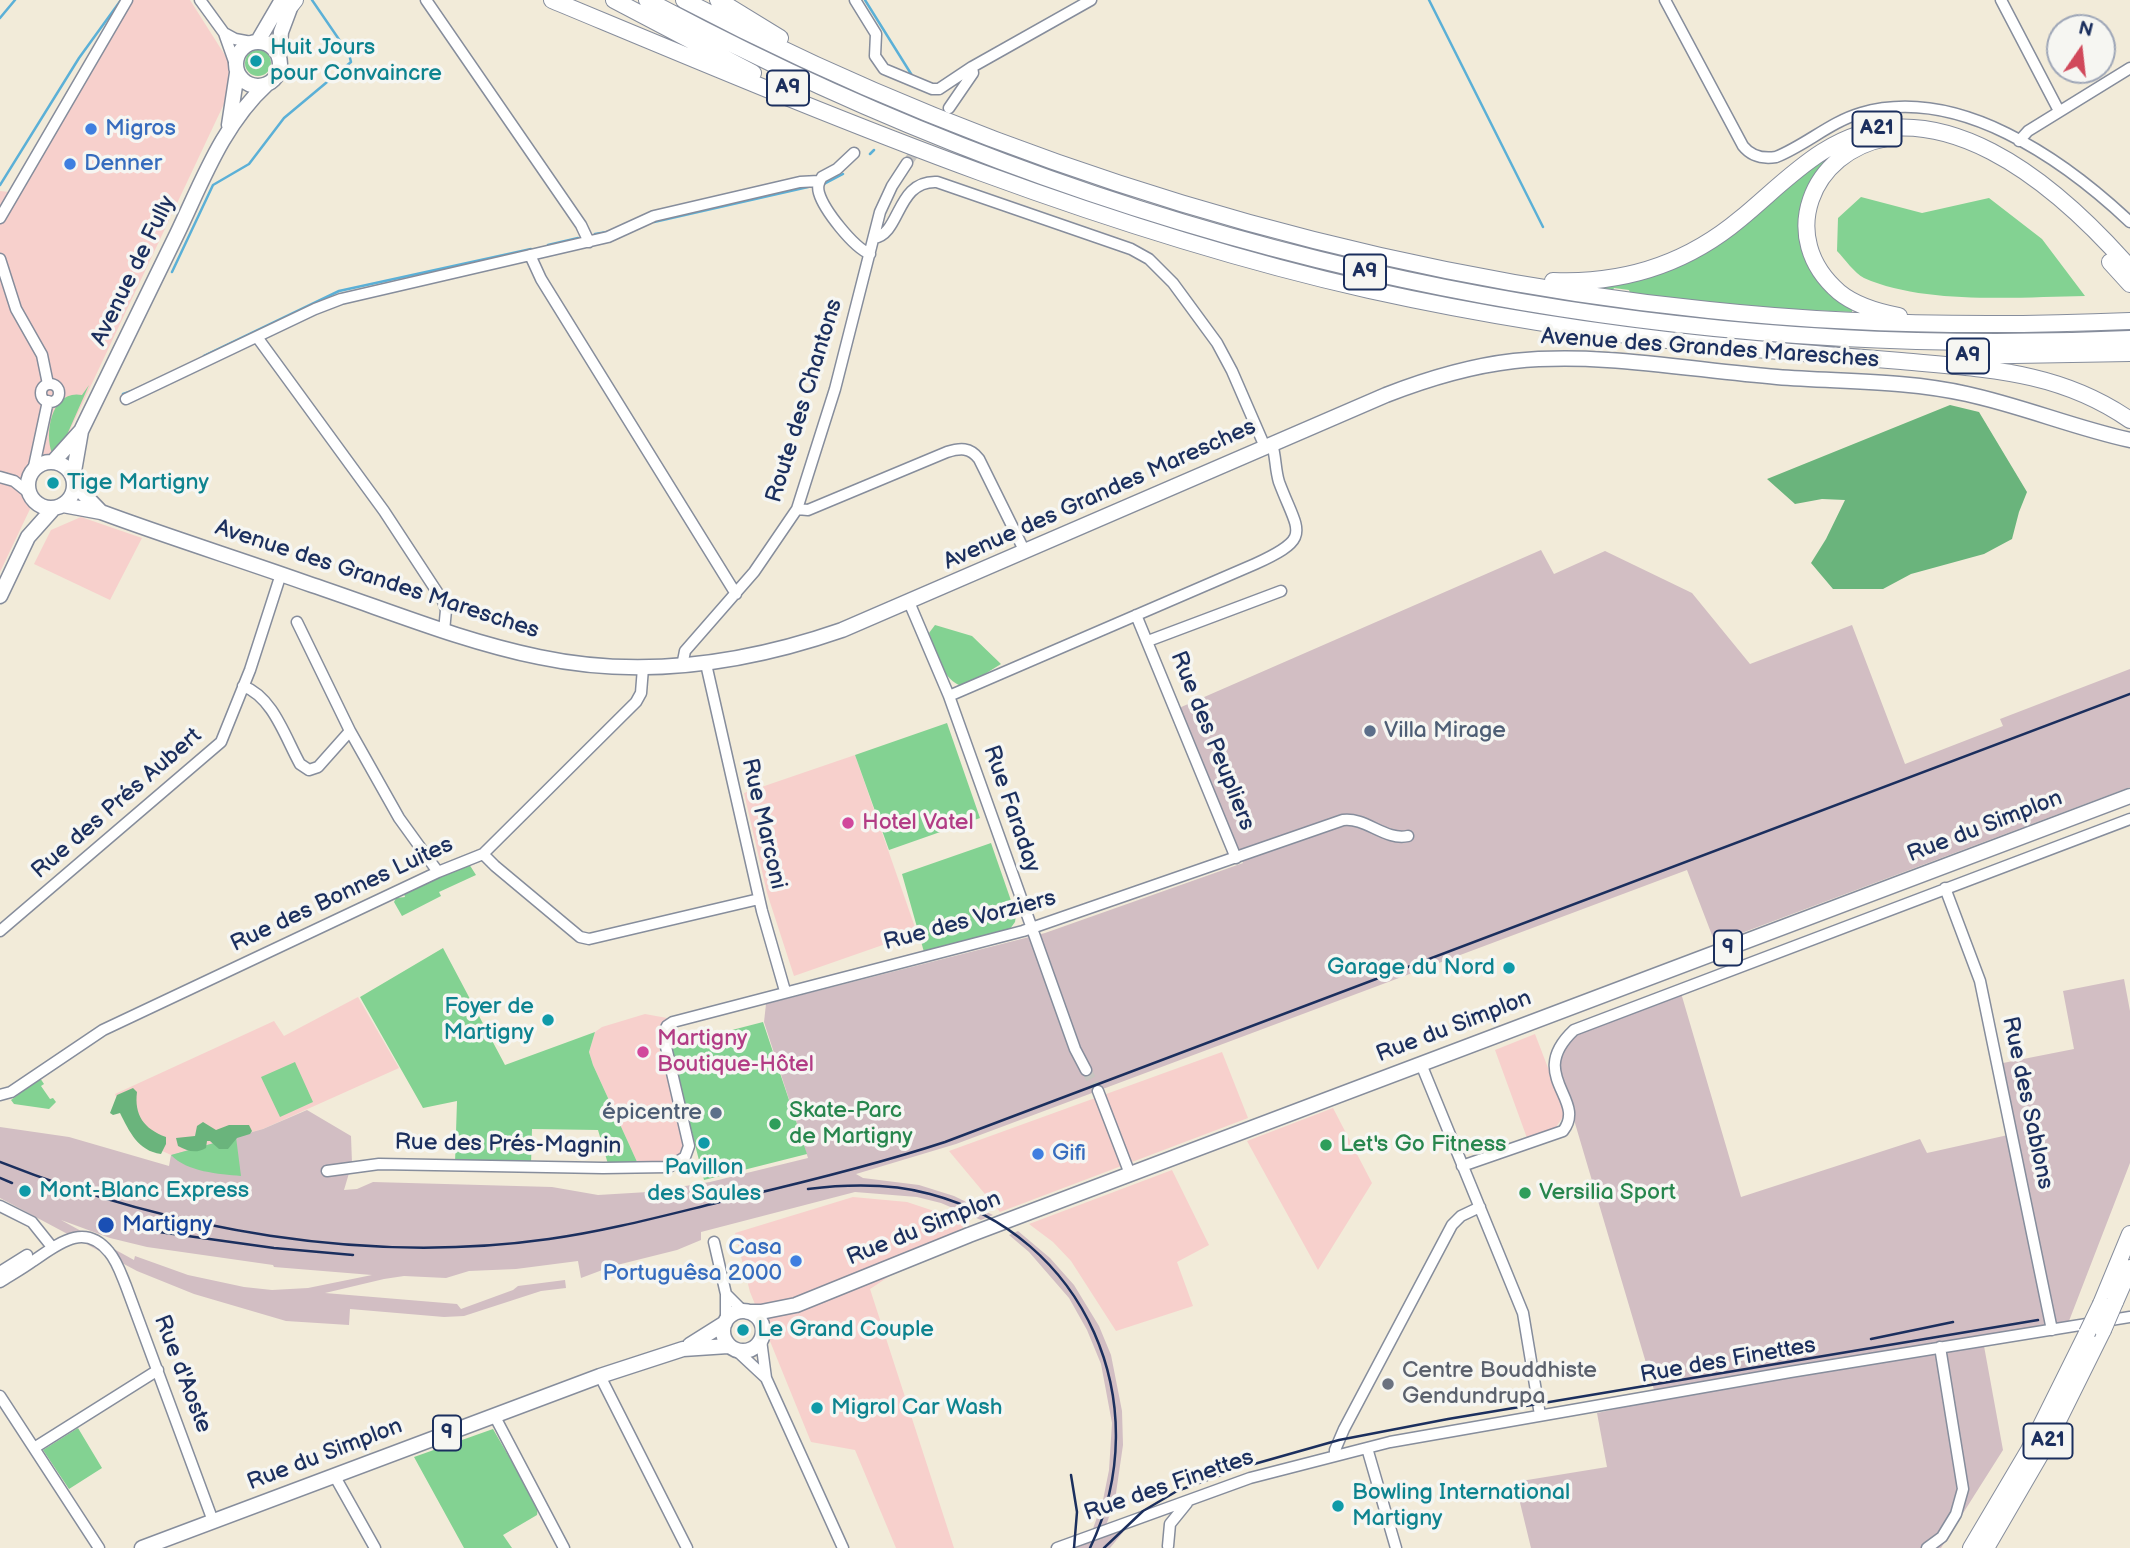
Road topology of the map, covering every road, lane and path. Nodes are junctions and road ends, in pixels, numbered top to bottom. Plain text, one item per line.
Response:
1 (127, 0) edge
2 (200, 0) edge
3 (426, 0) edge
4 (552, 0) edge
5 (614, 0) edge
6 (647, 0) edge
7 (684, 0) edge
8 (718, 0) edge
9 (855, 0) edge
10 (1091, 0) edge
11 (1665, 0) edge
12 (2001, 0) edge
13 (290, 1) edge
14 (224, 33) junction
15 (255, 42) junction
16 (279, 57) junction
17 (972, 67) junction
18 (2130, 68) edge
19 (237, 70) junction
20 (267, 84) junction
21 (907, 103) junction
22 (949, 108) tunnel mouth
23 (2059, 111) junction
24 (228, 130) junction
25 (2019, 141) junction
26 (854, 153) dead end
27 (907, 163) tunnel mouth
28 (967, 167) junction
29 (820, 181) junction
30 (0, 218) edge
31 (2130, 222) edge
32 (874, 238) junction
33 (589, 242) junction
34 (870, 254) junction
35 (530, 255) junction
36 (0, 260) edge
37 (1465, 272) junction
38 (2129, 278) edge
39 (2130, 321) edge
40 (1974, 324) junction
41 (257, 337) junction
42 (2130, 339) edge
43 (1807, 353) junction
44 (2130, 353) edge
45 (126, 399) dead end
46 (2130, 419) edge
47 (81, 431) junction
48 (41, 438) junction
49 (2130, 440) edge
50 (1268, 446) junction
51 (52, 462) junction
52 (32, 472) junction
53 (0, 477) edge
54 (74, 480) junction
55 (14, 481) junction
56 (30, 496) junction
57 (58, 507) junction
58 (797, 509) junction
59 (102, 512) junction
60 (28, 537) junction
61 (1025, 552) junction
62 (281, 575) junction
63 (1281, 591) dead end
64 (736, 594) junction
65 (0, 596) edge
66 (909, 602) junction
67 (1136, 615) junction
68 (297, 622) dead end
69 (444, 631) junction
70 (1148, 641) junction
71 (706, 664) junction
72 (682, 666) junction
73 (643, 668) junction
74 (243, 686) junction
75 (949, 696) junction
76 (350, 731) junction
77 (2130, 796) edge
78 (2130, 819) edge
79 (1408, 836) dead end
80 (483, 854) junction
81 (1236, 858) junction
82 (438, 872) junction
83 (1945, 888) junction
84 (759, 899) junction
85 (1032, 928) junction
86 (0, 931) edge
87 (785, 992) junction
88 (1421, 1064) junction
89 (1086, 1070) tunnel mouth
90 (1098, 1091) tunnel mouth
91 (0, 1096) edge
92 (685, 1157) joint
93 (1462, 1166) junction
94 (327, 1171) dead end
95 (1130, 1174) junction
96 (0, 1206) edge
97 (1480, 1208) junction
98 (2130, 1234) edge
99 (714, 1242) dead end
100 (52, 1247) junction
101 (27, 1255) dead end
102 (2130, 1268) edge
103 (0, 1272) edge
104 (0, 1282) edge
105 (726, 1294) junction
106 (2108, 1303) junction
107 (796, 1305) junction
108 (746, 1312) junction
109 (2130, 1317) edge
110 (726, 1321) junction
111 (2052, 1330) junction
112 (2095, 1332) junction
113 (761, 1337) junction
114 (1941, 1347) junction
115 (733, 1348) junction
116 (682, 1349) junction
117 (159, 1370) junction
118 (600, 1376) junction
119 (766, 1378) junction
120 (0, 1396) edge
121 (494, 1415) junction
122 (1540, 1415) junction
123 (34, 1448) junction
124 (1367, 1448) junction
125 (1335, 1455) junction
126 (334, 1475) junction
127 (1191, 1499) junction
128 (1157, 1511) junction
129 (213, 1521) junction
130 (1169, 1547) edge
131 (99, 1548) edge
132 (142, 1548) edge
133 (375, 1548) edge
134 (564, 1548) edge
135 (687, 1548) edge
136 (843, 1548) edge
137 (1057, 1548) edge
138 (1396, 1548) edge
139 (1927, 1548) edge
140 (1971, 1548) edge
141 (1986, 1548) edge

1 - 30 street
2 - 14 street
3 - 33 street
4 - 28 highway
5 - 28 highway, A9
6 - 42 highway, A9
7 - 21 highway
8 - 21 highway
9 - 17 street
10 - 17 street
11 - 25 street
12 - 23 street
13 - 15 main road
13 - 16 main road
14 - 15 street
14 - 19 street
15 - 16 main road
15 - 19 main road
16 - 20 main road
17 - 22 street
18 - 23 street
19 - 20 main road
19 - 24 main road, Avenue de Fully
20 - 24 main road, Avenue de Fully
21 - 37 highway
23 - 25 street
24 - 47 main road, Avenue de Fully
25 - 31 street
26 - 29 street
27 - 32 street, Route des Chantons
28 - 43 highway, A9
29 - 33 street
29 - 34 street
32 - 34 street, Route des Chantons
32 - 50 street
33 - 35 street
34 - 58 street, Route des Chantons
35 - 41 street
35 - 64 street
36 - 48 street
37 - 38 highway, A21
37 - 40 highway
38 - 40 highway, A21
39 - 40 highway, A21
41 - 45 street
41 - 69 street
43 - 44 highway, A9
43 - 46 highway
47 - 51 main road, Avenue de Fully
47 - 54 main road, Avenue de Fully
48 - 51 street
48 - 52 street
49 - 50 main road, Avenue des Grandes Maresches
50 - 61 main road, Avenue des Grandes Maresches
50 - 67 street
51 - 52 main road
51 - 54 main road
52 - 55 street
52 - 56 main road
53 - 55 street
54 - 57 main road
54 - 59 main road, Avenue des Grandes Maresches
55 - 56 street
56 - 57 main road
56 - 60 main road
57 - 59 main road, Avenue des Grandes Maresches
57 - 60 main road
58 - 61 street
58 - 64 street, Route des Chantons
59 - 62 main road, Avenue des Grandes Maresches
60 - 65 main road
61 - 66 main road, Avenue des Grandes Maresches
62 - 69 main road, Avenue des Grandes Maresches
62 - 74 street, Rue des Prés Aubert
63 - 70 street, Rue des Peupliers
64 - 72 street, Route des Chantons
66 - 71 main road, Avenue des Grandes Maresches
66 - 75 street, Rue Faraday
67 - 70 street, Rue des Peupliers
67 - 75 street
68 - 76 street
69 - 73 main road, Avenue des Grandes Maresches
70 - 81 street, Rue des Peupliers
71 - 72 main road, Avenue des Grandes Maresches
71 - 84 street, Rue Marconi
72 - 73 main road, Avenue des Grandes Maresches
73 - 80 street, Rue des Bonnes Luites
74 - 76 street
74 - 86 street, Rue des Prés Aubert
75 - 85 street, Rue Faraday
76 - 82 street
77 - 88 main road, Rue du Simplon / 9
78 - 83 street
79 - 81 street, Rue des Vorziers
80 - 82 street, Rue des Bonnes Luites
80 - 84 street
81 - 85 street, Rue des Vorziers
82 - 91 street, Rue des Bonnes Luites
83 - 93 street
83 - 111 street, Rue des Sablons
84 - 87 street, Rue Marconi
85 - 87 street, Rue des Vorziers
85 - 89 street, Rue Faraday
87 - 92 street, Rue des Vorziers
88 - 93 street
88 - 95 main road, Rue du Simplon / 9
90 - 95 street
92 - 94 street, Rue des Prés-Magnin
93 - 97 street
95 - 107 main road, Rue du Simplon / 9
96 - 100 street
97 - 122 street
97 - 125 street
98 - 106 highway, A21
99 - 105 street
100 - 104 street
100 - 117 street, Rue d'Aoste
101 - 103 street
102 - 106 highway, A21
105 - 108 street
105 - 110 street
106 - 112 highway, A21, bridge
107 - 108 main road, Rue du Simplon / 9
107 - 113 main road, Rue du Simplon / 9
108 - 110 main road, 9
108 - 113 main road
109 - 111 street, Rue des Finettes
110 - 115 main road
110 - 116 main road, Rue du Simplon / 9
111 - 114 street, Rue des Finettes
112 - 140 highway, A21
112 - 141 highway, A21
113 - 115 main road, 9
113 - 119 street
114 - 122 street, Rue des Finettes
114 - 139 street
115 - 116 main road, Rue du Simplon / 9
115 - 119 street
116 - 118 main road, Rue du Simplon / 9
117 - 123 street
117 - 129 street, Rue d'Aoste
118 - 121 main road, Rue du Simplon / 9
118 - 135 street
119 - 136 street
120 - 123 street
121 - 126 main road, Rue du Simplon / 9
121 - 134 street
122 - 124 street, Rue des Finettes
123 - 131 street
124 - 125 street, Rue des Finettes
124 - 138 street
125 - 127 street, Rue des Finettes
126 - 129 main road, Rue du Simplon / 9
126 - 133 street
127 - 128 street, Rue des Finettes
127 - 130 street
128 - 130 street
128 - 137 street, Rue des Finettes
129 - 132 main road, Rue du Simplon / 9

